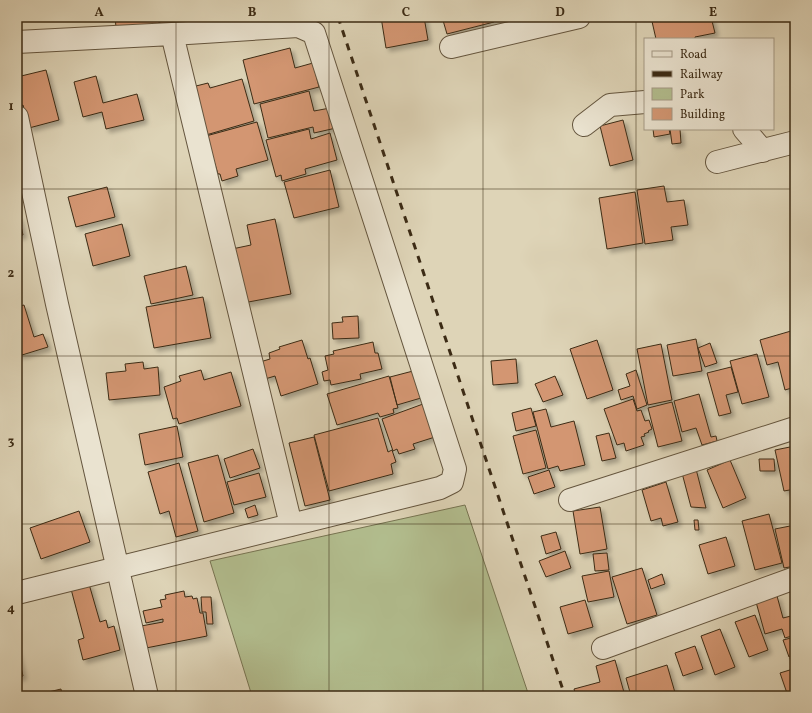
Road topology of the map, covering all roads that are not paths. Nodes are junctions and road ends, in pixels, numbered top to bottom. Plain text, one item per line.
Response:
1 (579, 17) edge
2 (172, 34) junction
3 (17, 42) edge
4 (451, 47) dead end
5 (644, 102) edge
6 (17, 117) edge
7 (584, 125) dead end
8 (745, 130) edge
9 (795, 142) edge
10 (763, 151) junction
11 (718, 162) dead end
12 (795, 428) edge
13 (570, 500) dead end
14 (291, 525) junction
15 (117, 568) junction
16 (795, 578) edge
17 (17, 593) edge
18 (603, 648) dead end
19 (147, 696) edge

1 - 4 street
2 - 3 street
2 - 14 street
2 - 14 street
5 - 7 street
6 - 15 street
8 - 10 street
9 - 10 street
10 - 11 street
12 - 13 street
14 - 15 street
15 - 17 street
15 - 19 street
16 - 18 street

